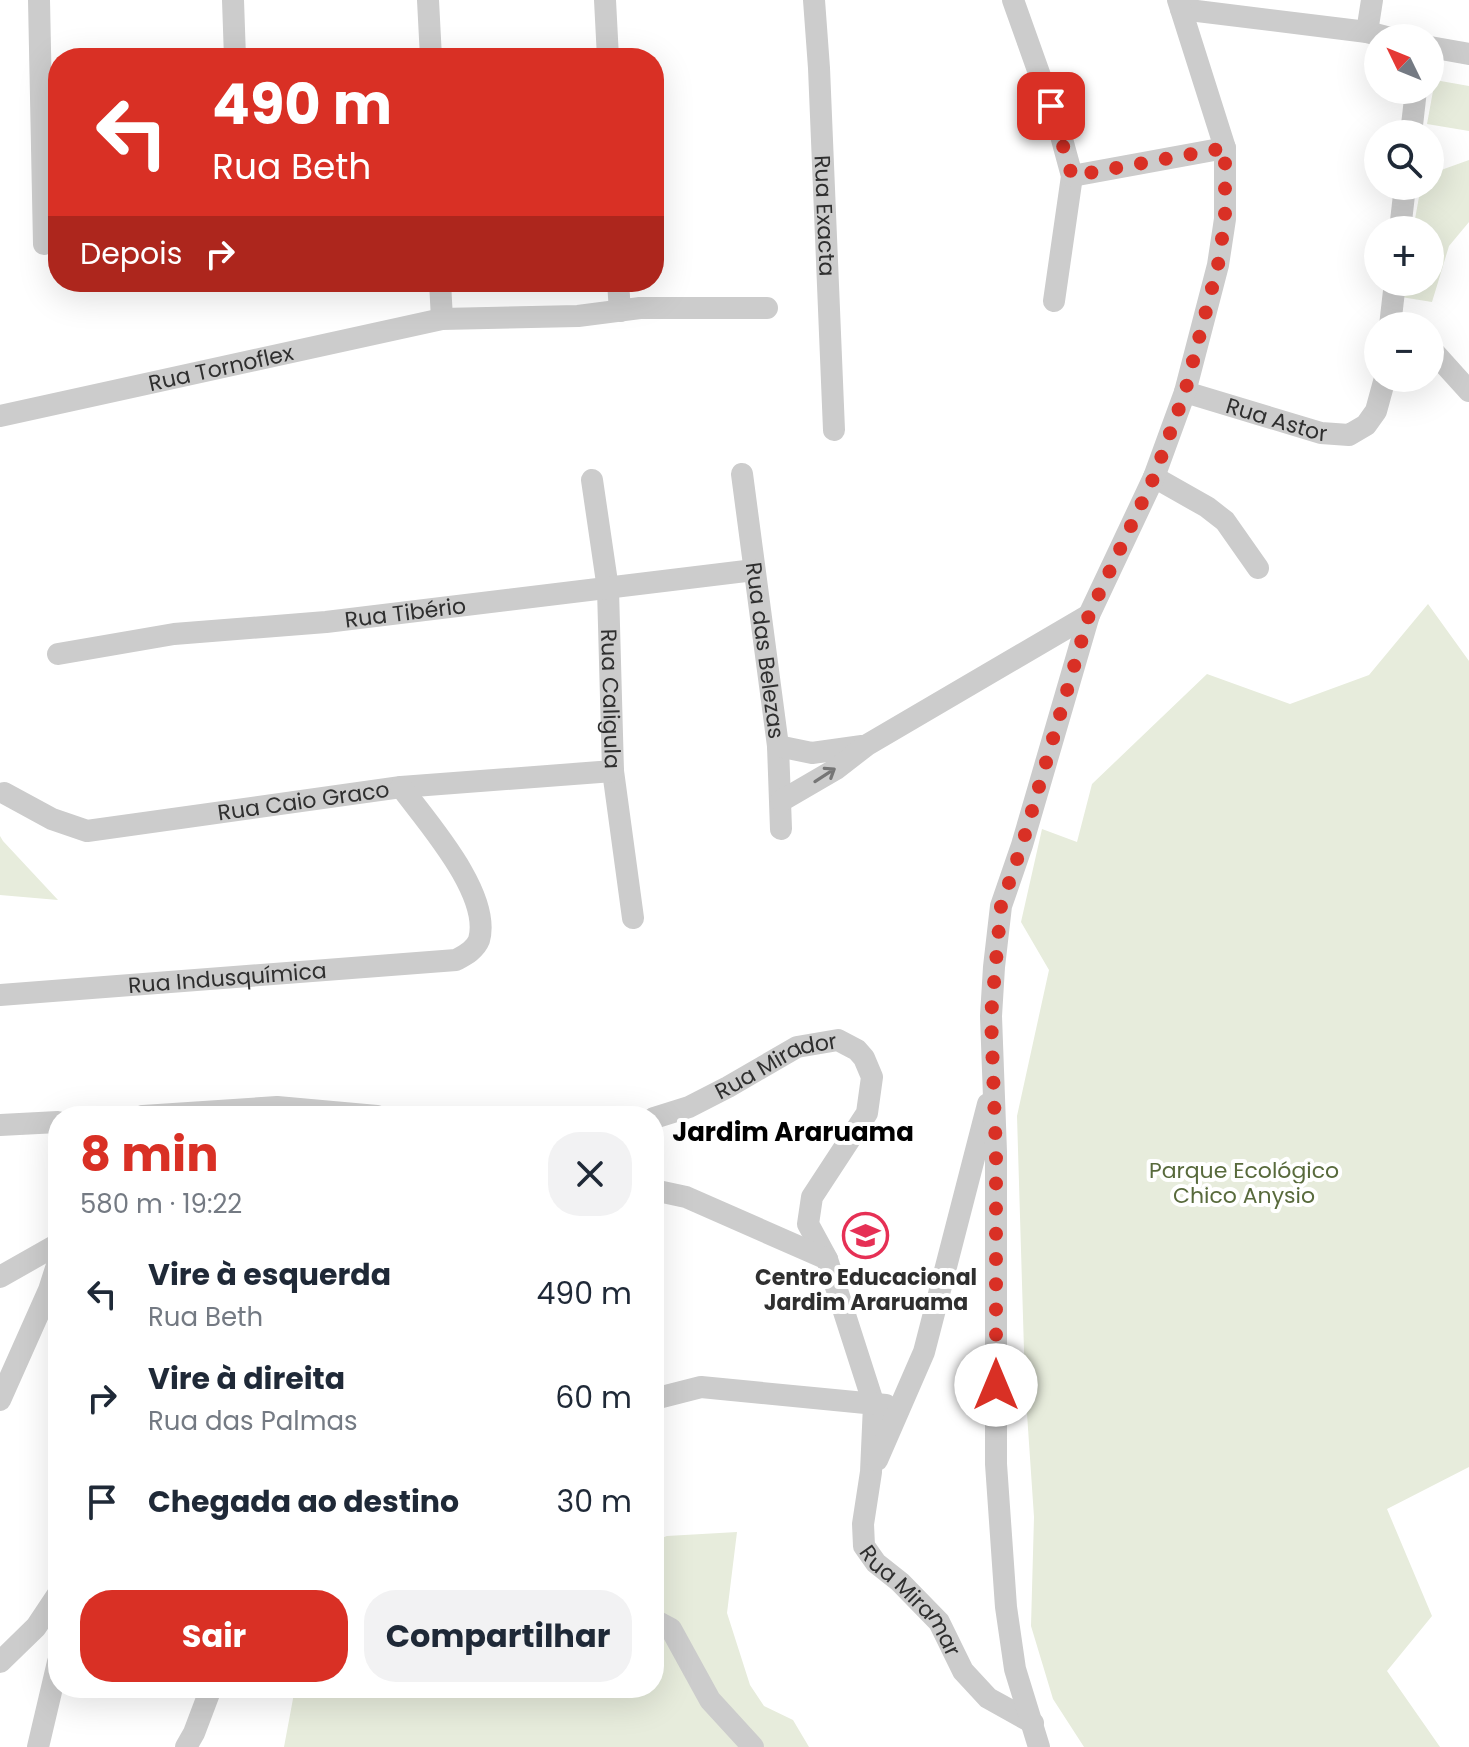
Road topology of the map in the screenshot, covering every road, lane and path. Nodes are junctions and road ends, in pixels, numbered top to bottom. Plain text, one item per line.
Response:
1 (39, 0) edge
2 (233, 0) edge
3 (428, 0) edge
4 (605, 0) edge
5 (814, 0) edge
6 (1013, 0) edge
7 (1372, 0) edge
8 (1180, 4) edge
9 (1368, 24) edge
10 (1364, 32) edge
11 (235, 48) edge
12 (430, 48) edge
13 (607, 48) edge
14 (1444, 50) edge
15 (1469, 54) edge
16 (1225, 148) junction
17 (1072, 176) junction
18 (44, 244) dead end
19 (441, 292) edge
20 (619, 292) edge
21 (1054, 301) dead end
22 (767, 308) dead end
23 (620, 311) junction
24 (442, 319) junction
25 (1444, 363) edge
26 (1469, 391) edge
27 (1185, 392) junction
28 (1381, 392) edge
29 (0, 416) edge
30 (834, 430) dead end
31 (742, 474) dead end
32 (1154, 477) junction
33 (592, 480) dead end
34 (1258, 568) dead end
35 (754, 570) junction
36 (608, 589) junction
37 (1089, 615) junction
38 (58, 654) dead end
39 (867, 745) junction
40 (778, 746) junction
41 (613, 771) junction
42 (401, 787) junction
43 (4, 793) dead end
44 (781, 801) junction
45 (781, 829) dead end
46 (633, 918) dead end
47 (0, 995) edge
48 (992, 1091) junction
49 (664, 1114) edge
50 (48, 1123) edge
51 (0, 1125) edge
52 (664, 1192) edge
53 (48, 1250) edge
54 (827, 1259) junction
55 (0, 1277) edge
56 (48, 1292) edge
57 (908, 1390) junction
58 (664, 1396) edge
59 (0, 1400) edge
60 (874, 1405) junction
61 (871, 1472) junction
62 (48, 1609) edge
63 (664, 1625) edge
64 (0, 1662) edge
65 (50, 1698) edge
66 (207, 1698) edge
67 (1033, 1723) junction
68 (38, 1747) edge
69 (186, 1747) edge
70 (753, 1747) edge
71 (1039, 1747) edge

1 - 18 street
2 - 11 street
3 - 12 street
4 - 13 street
5 - 30 street, Rua Exacta
6 - 17 street
7 - 9 street
8 - 10 street
8 - 16 street
14 - 15 street
16 - 17 street
16 - 27 street
17 - 21 street
19 - 24 street
20 - 23 street
22 - 23 street, Rua Tornoflex
23 - 24 street, Rua Tornoflex
24 - 29 street, Rua Tornoflex
25 - 26 street
27 - 28 street, Rua Astor
27 - 32 street
31 - 35 street, Rua das Belezas
32 - 34 street
32 - 37 street
33 - 36 street, Rua Caligula
35 - 36 street, Rua Tibério
35 - 40 street, Rua das Belezas
36 - 38 street, Rua Tibério
36 - 41 street, Rua Caligula
37 - 39 street
37 - 48 street
39 - 40 street
44 -> 39 street
40 - 44 street, Rua das Belezas
41 - 42 street, Rua Caio Graco
41 - 46 street, Rua Caligula
42 - 43 street, Rua Caio Graco
42 - 47 street, Rua Indusquímica
44 - 45 street, Rua das Belezas
48 - 57 street
48 - 67 street
49 - 54 street, Rua Mirador
50 - 51 street
52 - 54 street
53 - 55 street
54 - 60 street, Rua Miramar
56 - 59 street
57 - 60 street
57 - 61 street
58 - 60 street
60 - 61 street, Rua Miramar
61 - 67 street, Rua Miramar
62 - 64 street
63 - 70 street
65 - 68 street
66 - 69 street
67 - 71 street

